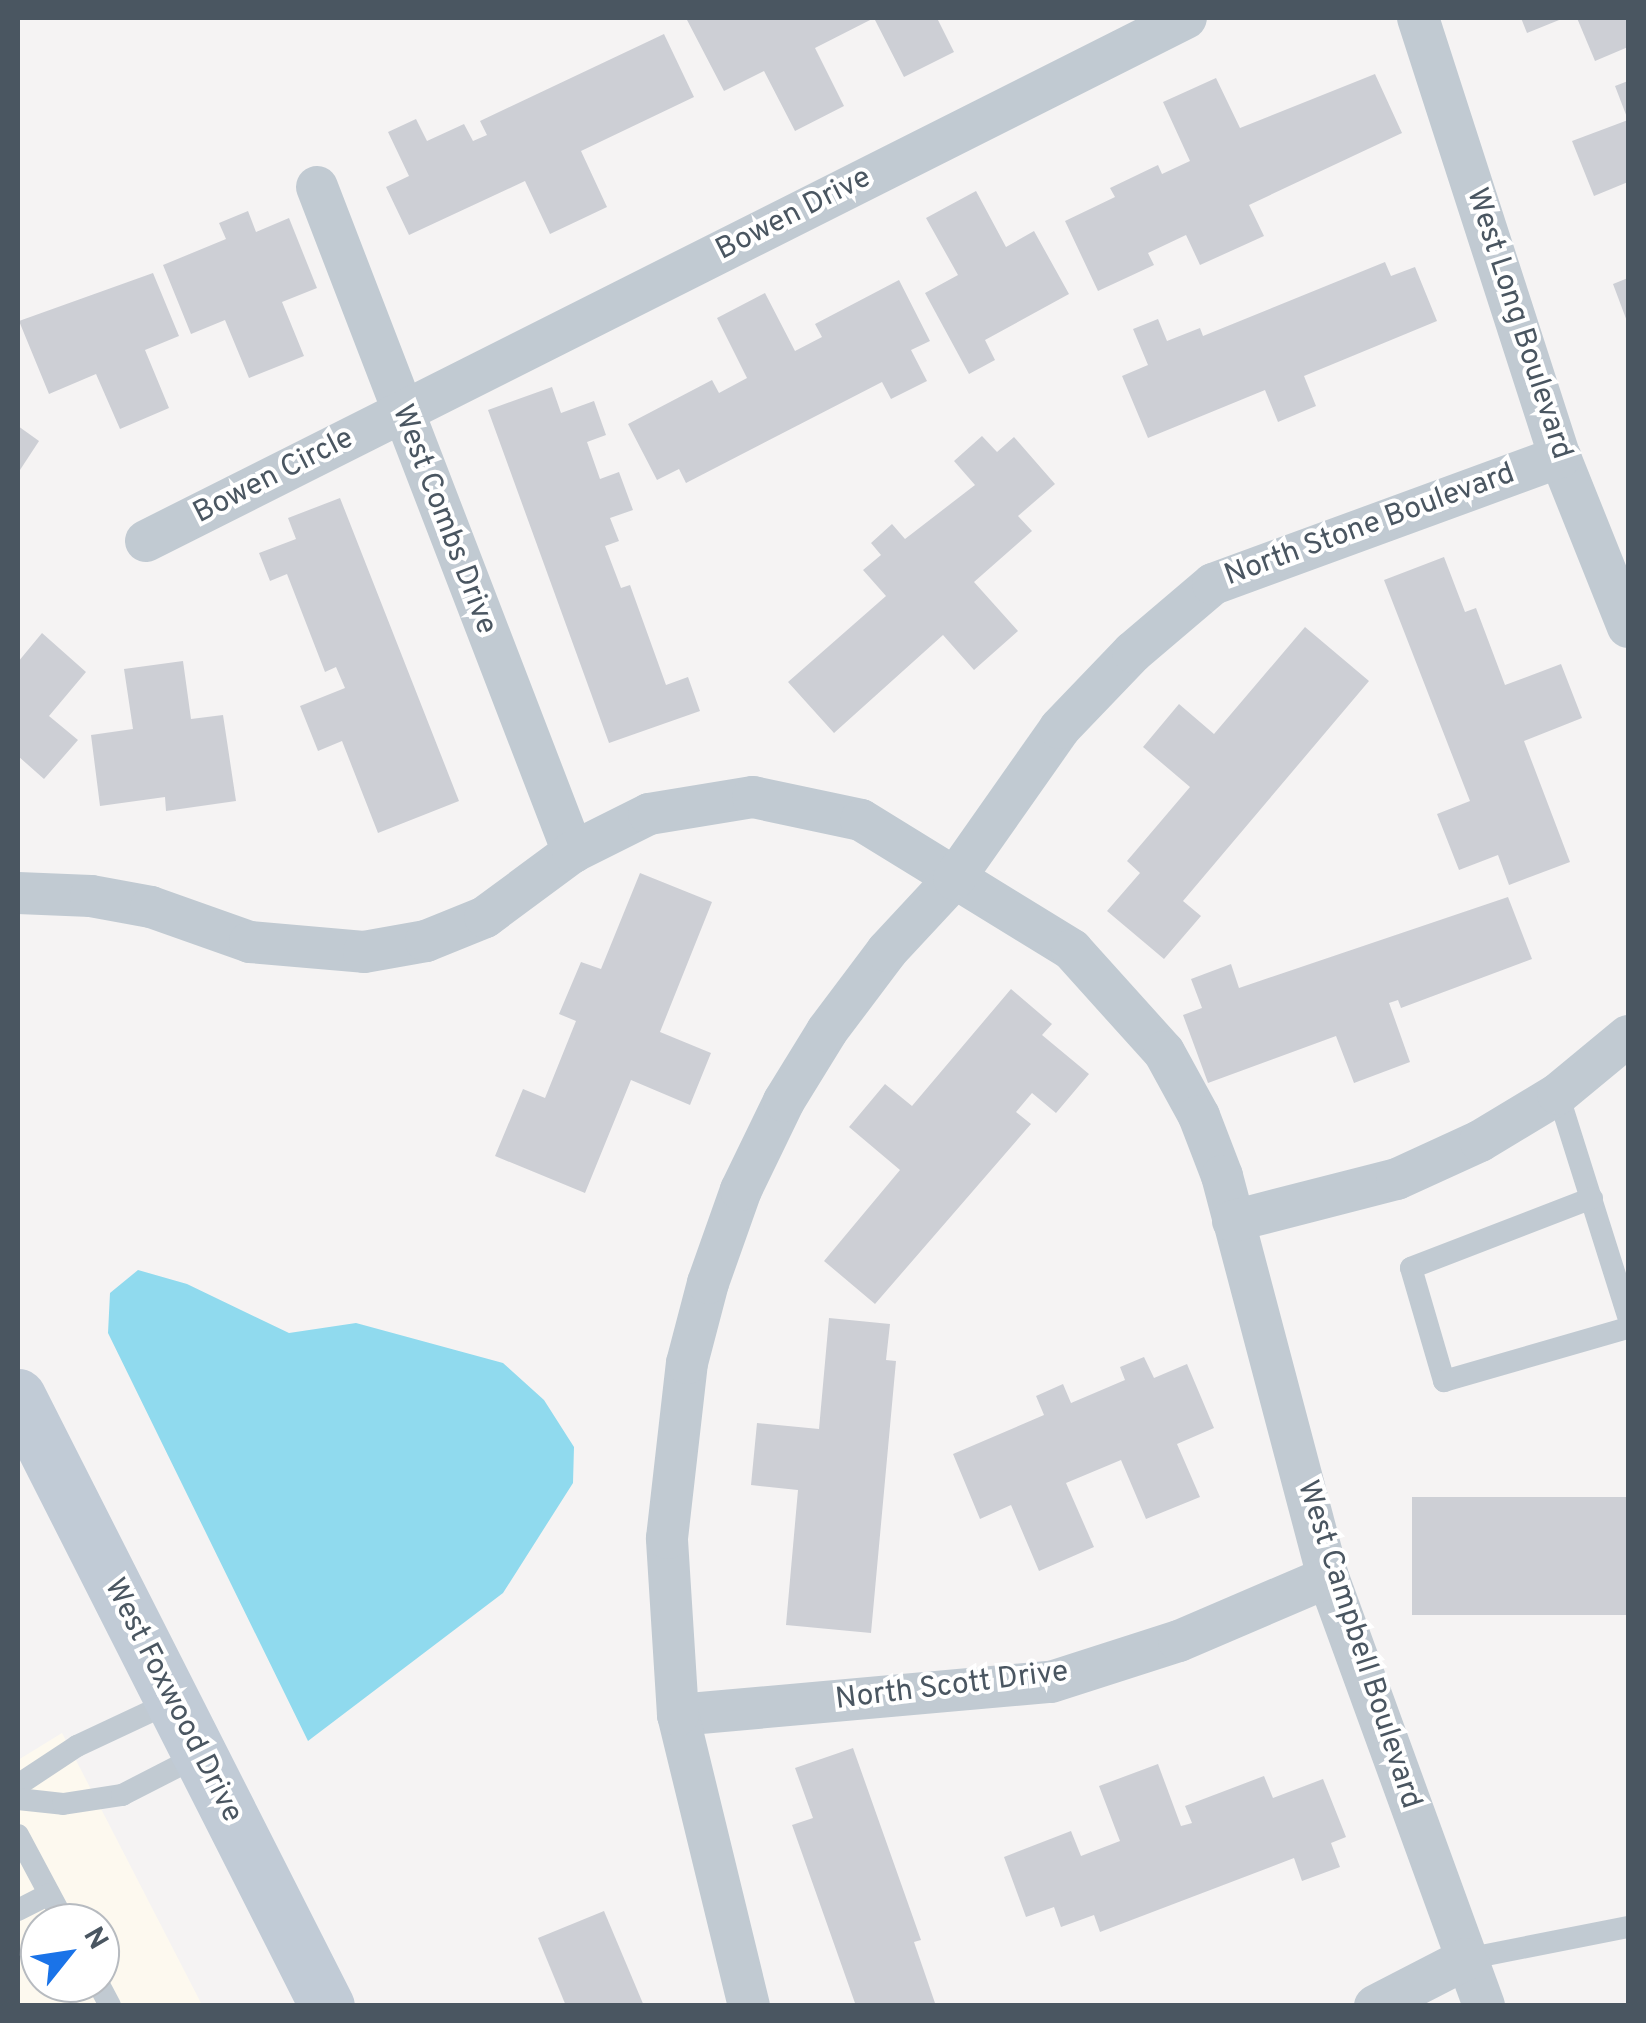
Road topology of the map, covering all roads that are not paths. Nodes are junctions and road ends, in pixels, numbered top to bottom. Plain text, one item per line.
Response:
1 (1186, 18) edge
2 (1418, 18) edge
3 (316, 187) dead end
4 (401, 412) junction
5 (1560, 456) junction
6 (146, 541) dead end
7 (1628, 627) edge
8 (573, 852) junction
9 (954, 879) junction
10 (18, 893) edge
11 (1628, 1036) edge
12 (1628, 1072) edge
13 (1558, 1094) junction
14 (1592, 1198) junction
15 (1233, 1221) junction
16 (1628, 1316) edge
17 (1628, 1328) edge
18 (18, 1396) edge
19 (1328, 1577) junction
20 (173, 1701) junction
21 (678, 1715) junction
22 (200, 1755) junction
23 (18, 1785) edge
24 (18, 1800) edge
25 (18, 1835) edge
26 (50, 1894) junction
27 (55, 1903) edge
28 (18, 1910) edge
29 (1628, 1928) edge
30 (1466, 1960) junction
31 (327, 2006) edge
32 (750, 2006) edge
33 (1375, 2006) edge
34 (1484, 2006) edge

1 - 4 street, Bowen Drive
2 - 5 street, West Long Boulevard
3 - 4 street, West Combs Drive
4 - 6 street, Bowen Circle
4 - 8 street, West Combs Drive
5 - 7 street, West Long Boulevard
5 - 9 street, North Stone Boulevard
8 - 9 street, West Campbell Boulevard
8 - 10 street, West Campbell Boulevard
9 - 15 street, West Campbell Boulevard
9 - 21 street, North Stone Boulevard
11 - 13 street
12 - 13 street
13 - 14 lane
13 - 15 street
14 - 16 lane
14 - 17 lane
15 - 19 street, West Campbell Boulevard
18 - 20 main road, West Foxwood Drive
19 - 21 street, North Scott Drive
19 - 30 street, West Campbell Boulevard
20 - 22 main road, West Foxwood Drive
20 - 23 lane
21 - 32 street, North Stone Boulevard
22 - 24 lane
22 - 31 main road, West Foxwood Drive
25 - 26 lane
26 - 27 lane
26 - 28 lane
29 - 30 lane
30 - 33 street
30 - 34 street, West Campbell Boulevard

